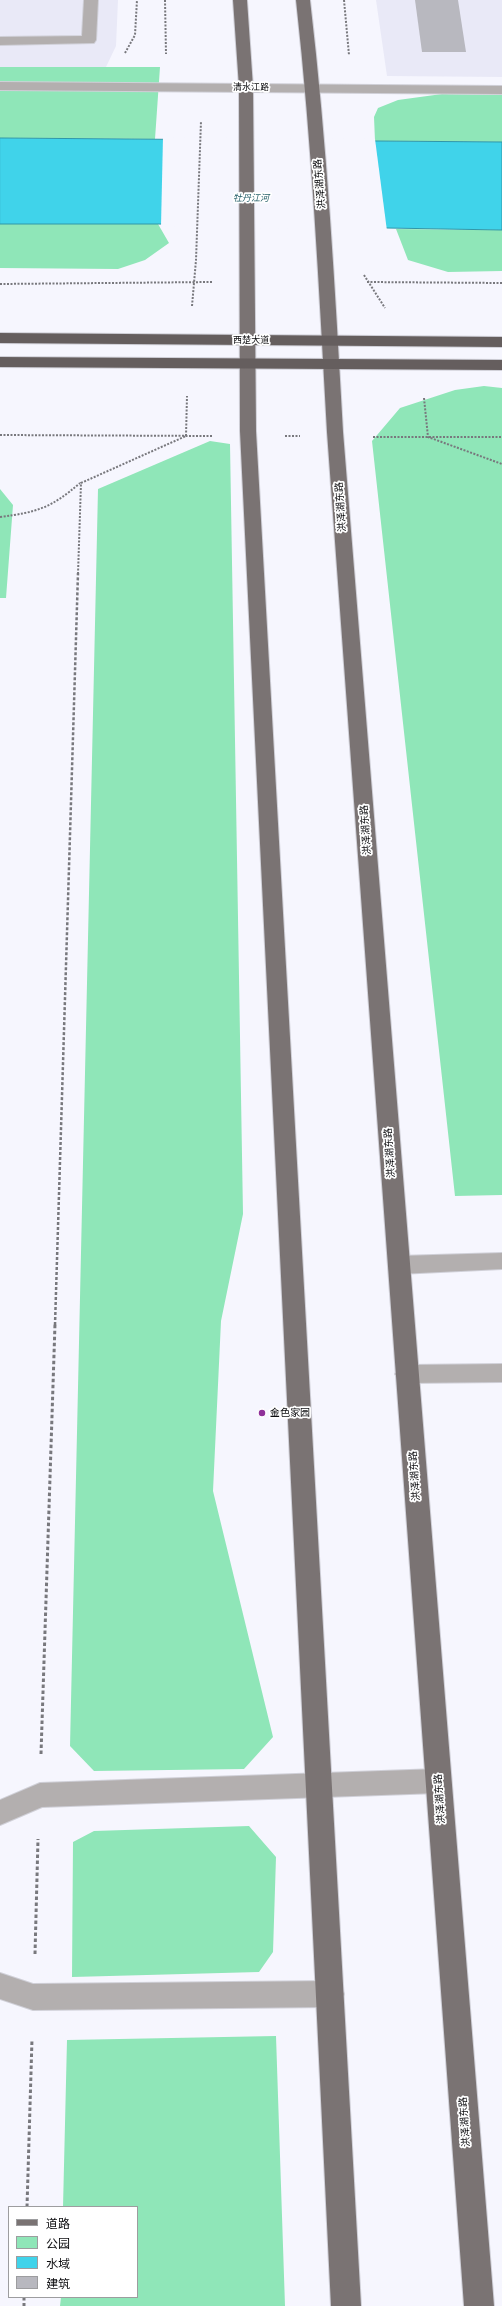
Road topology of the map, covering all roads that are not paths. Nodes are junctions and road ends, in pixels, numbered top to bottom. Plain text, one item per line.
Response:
1 (91, 0) edge
2 (240, 0) edge
3 (303, 0) edge
4 (0, 41) edge
5 (0, 86) edge
6 (246, 87) junction
7 (313, 88) junction
8 (502, 90) edge
9 (0, 338) edge
10 (246, 340) junction
11 (330, 341) junction
12 (502, 342) edge
13 (0, 362) edge
14 (247, 363) junction
15 (330, 364) junction
16 (502, 365) edge
17 (502, 1261) edge
18 (399, 1264) junction
19 (502, 1373) edge
20 (407, 1374) junction
21 (438, 1781) junction
22 (319, 1785) junction
23 (0, 1813) edge
24 (0, 1986) edge
25 (330, 1994) junction
26 (346, 2306) edge
27 (479, 2306) edge

1 - 4 street
2 - 6 main road
3 - 7 main road, 洪泽湖东路
5 - 6 street, 清水江路
6 - 7 street, 清水江路
6 - 10 main road
7 - 8 street, 清水江路
7 - 11 main road, 洪泽湖东路
9 - 10 highway, 西楚大道
10 - 11 highway, 西楚大道
10 - 14 main road
11 - 12 highway, 西楚大道
11 - 15 main road, 洪泽湖东路
13 - 14 highway
14 - 15 highway
14 - 22 main road
15 - 16 highway
15 - 18 main road, 洪泽湖东路
17 - 18 street
18 - 20 main road, 洪泽湖东路
19 - 20 street
20 - 21 main road, 洪泽湖东路
21 - 22 street
21 - 27 main road, 洪泽湖东路
22 - 23 street
22 - 25 main road
24 - 25 street
25 - 26 main road

